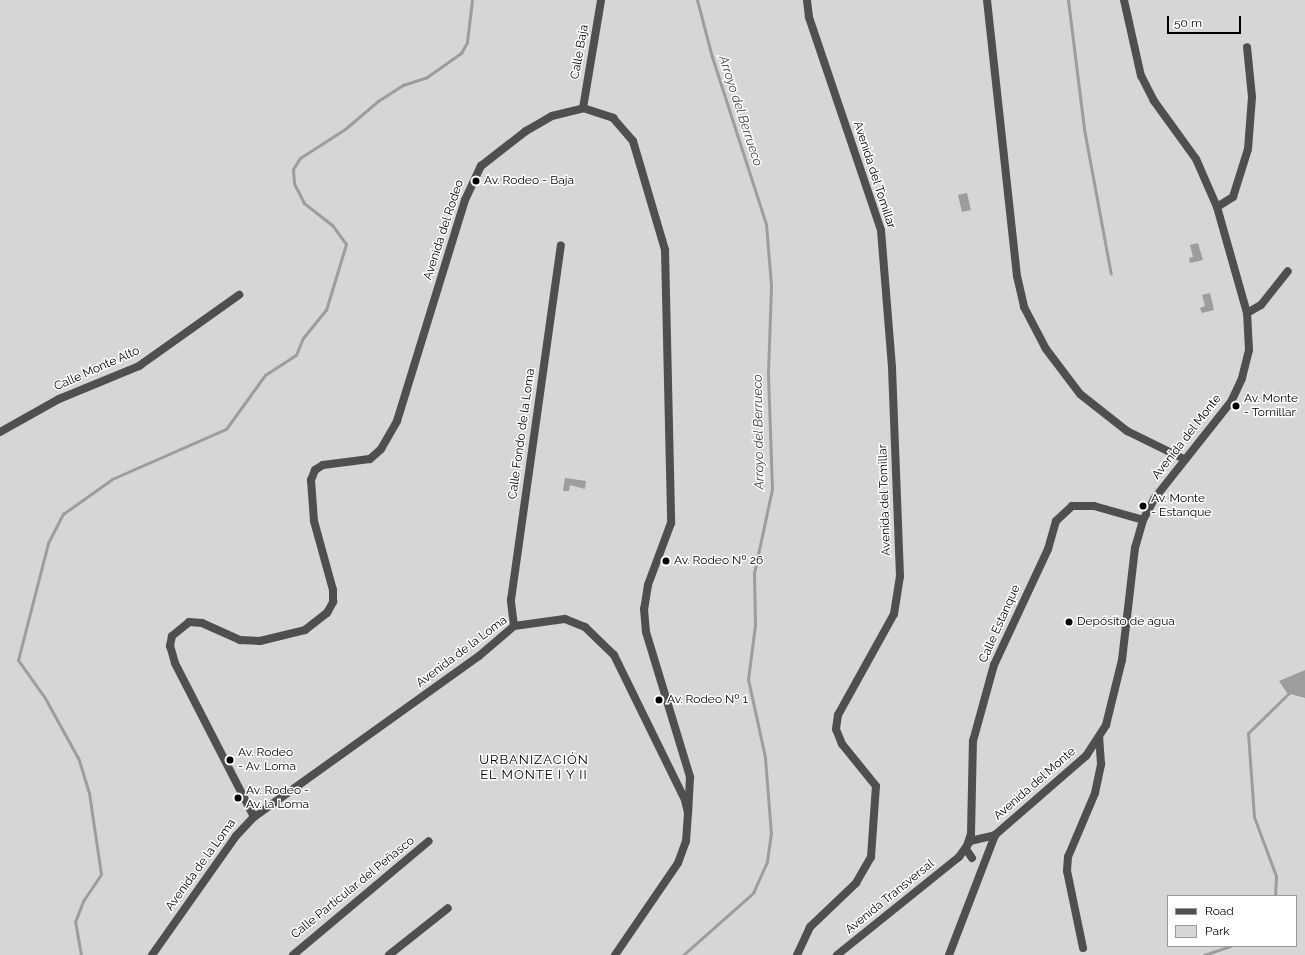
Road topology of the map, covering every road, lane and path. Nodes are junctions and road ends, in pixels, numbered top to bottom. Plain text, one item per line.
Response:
1 (600, 0) edge
2 (807, 0) edge
3 (987, 0) edge
4 (1124, 0) edge
5 (1247, 47) dead end
6 (583, 108) junction
7 (1217, 207) junction
8 (561, 246) dead end
9 (1288, 271) dead end
10 (239, 295) dead end
11 (1247, 313) junction
12 (0, 432) edge
13 (1184, 459) junction
14 (1143, 520) junction
15 (514, 626) junction
16 (1100, 738) junction
17 (1086, 756) junction
18 (686, 763) junction
19 (1100, 764) junction
20 (676, 781) junction
21 (688, 813) junction
22 (254, 817) junction
23 (971, 834) junction
24 (995, 835) junction
25 (980, 840) junction
26 (429, 841) dead end
27 (967, 846) junction
28 (985, 852) junction
29 (959, 857) junction
30 (972, 858) junction
31 (977, 876) junction
32 (448, 908) dead end
33 (1083, 948) dead end
34 (152, 955) edge
35 (293, 955) edge
36 (389, 955) edge
37 (615, 955) edge
38 (796, 955) edge
39 (837, 955) edge
40 (949, 955) edge

1 - 6 street, Calle Baja
2 - 38 street, Avenida del Tomillar
3 - 13 street
4 - 7 street, Avenida del Monte
5 - 7 street
6 - 18 street
6 - 22 street, Avenida del Rodeo
7 - 11 street, Avenida del Monte
8 - 15 street, Calle Fondo de la Loma
9 - 11 street
10 - 12 street, Calle Monte Alto
11 - 13 street, Avenida del Monte
13 - 14 street, Avenida del Monte
14 - 16 street, Avenida del Monte
14 - 23 street, Calle Estanque
15 - 20 street, Avenida de la Loma
15 - 22 street, Avenida de la Loma
16 - 17 street, Avenida del Monte
16 - 19 street
17 - 19 street
17 - 24 street, Avenida del Monte
18 - 20 street
18 - 21 street
19 - 33 street
20 - 21 street, Avenida de la Loma
21 - 37 street, Avenida de la Loma
22 - 34 street, Avenida de la Loma
23 - 25 street
23 - 27 street, Calle Estanque
24 - 25 street, Avenida del Monte
24 - 28 street, Avenida del Monte
25 - 27 street
25 - 28 street
26 - 35 street, Calle Particular del Peñasco
27 - 29 street, Avenida Transversal
27 - 30 street
28 - 30 street
28 - 31 street, Avenida del Monte
29 - 30 street
29 - 39 street, Avenida Transversal
30 - 31 street
31 - 40 street, Avenida del Monte
32 - 36 street

